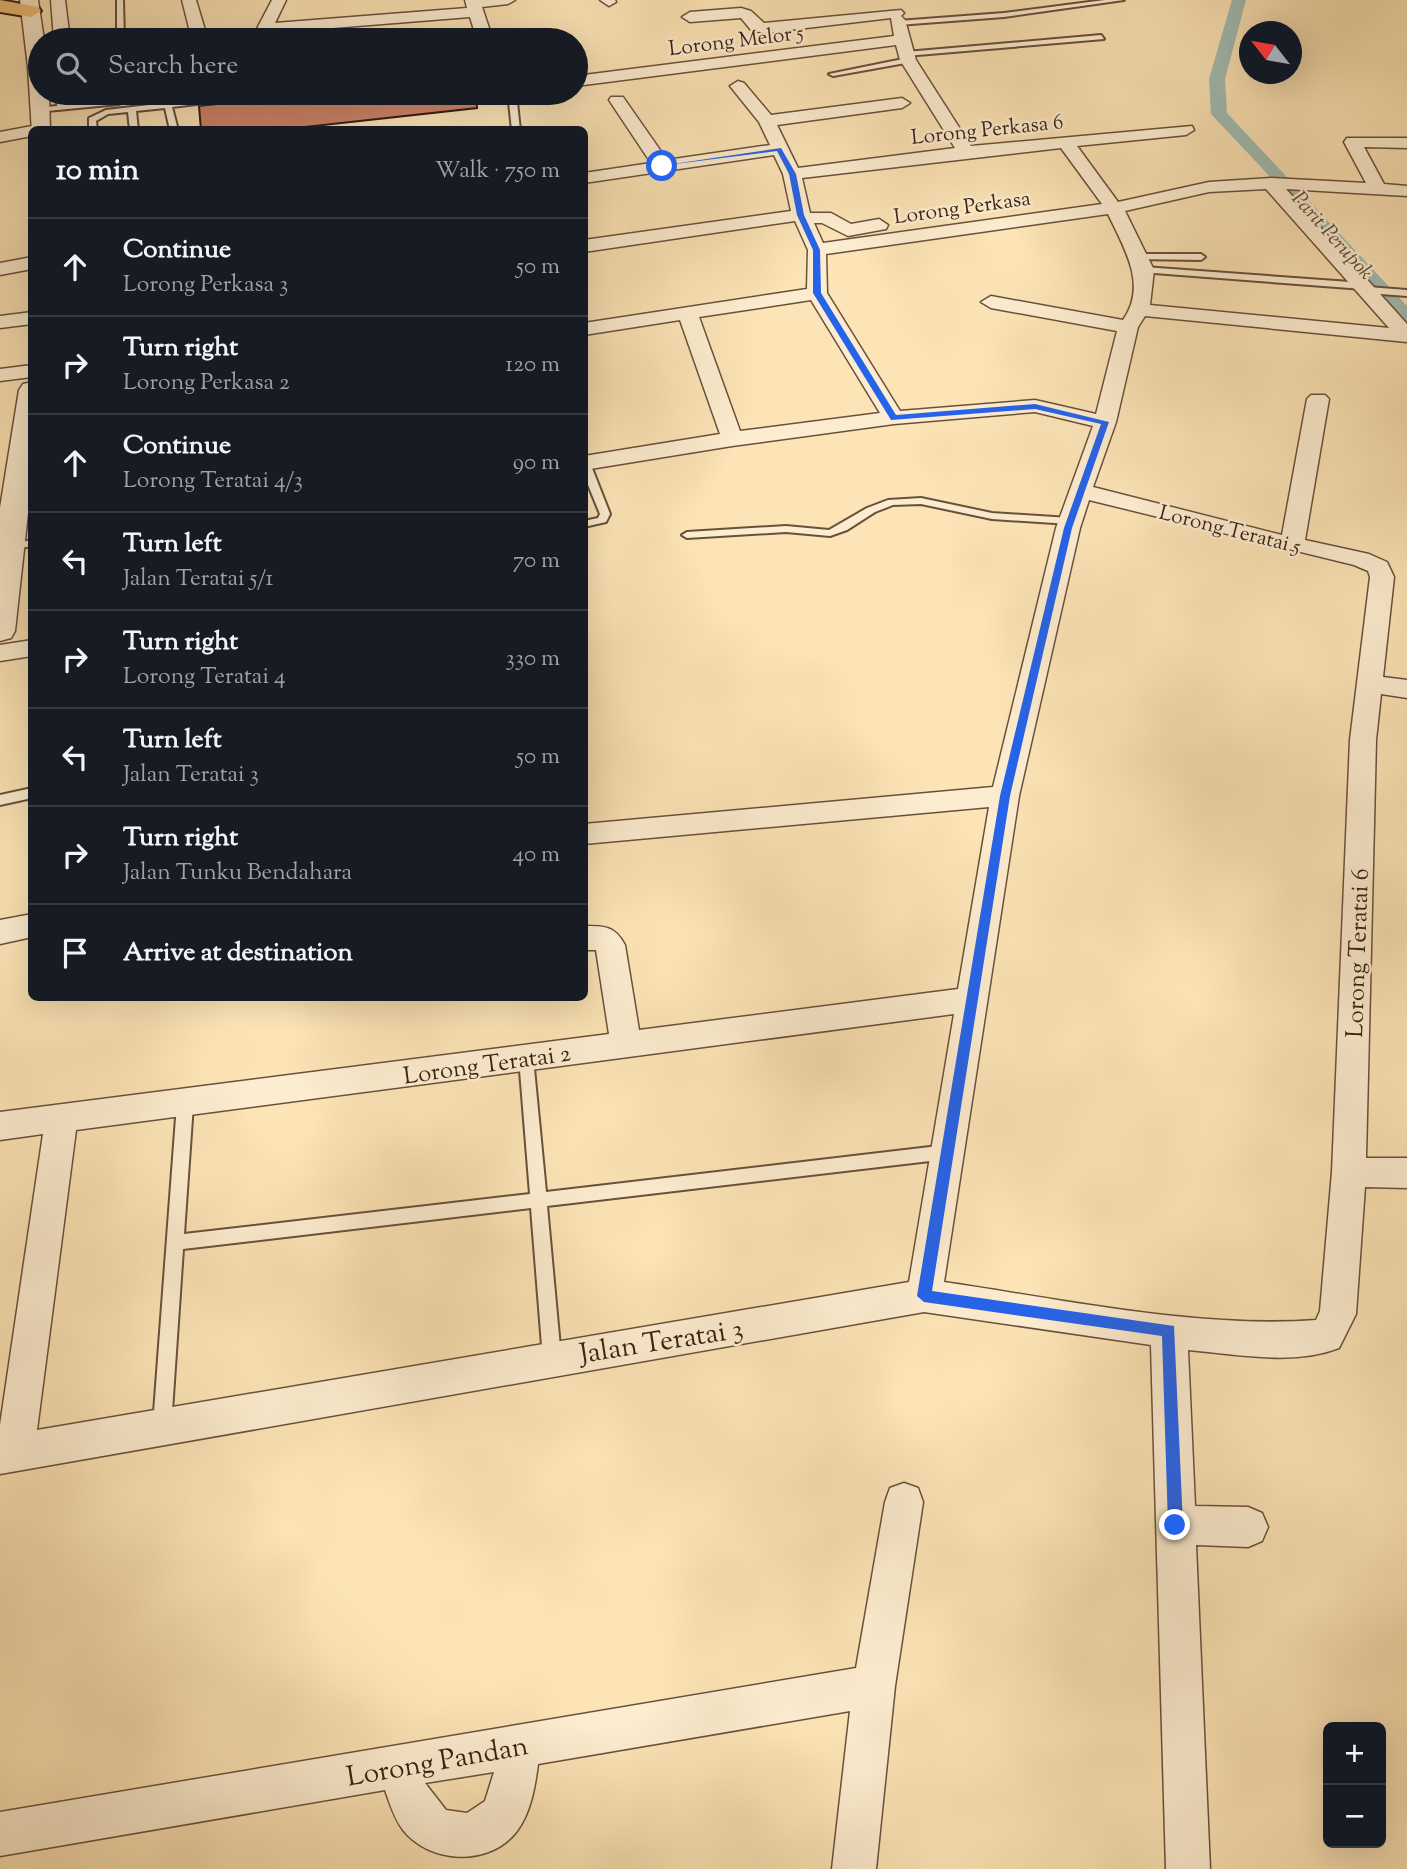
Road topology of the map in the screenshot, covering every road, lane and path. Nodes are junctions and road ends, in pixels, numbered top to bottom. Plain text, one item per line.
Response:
1 (55, 0) edge
2 (120, 0) edge
3 (189, 0) edge
4 (279, 0) edge
5 (508, 0) edge
6 (729, 0) edge
7 (1121, 0) edge
8 (679, 4) dead end
9 (473, 5) edge
10 (0, 6) edge
11 (31, 7) edge
12 (896, 12) edge
13 (690, 17) dead end
14 (60, 20) junction
15 (34, 28) edge
16 (61, 28) edge
17 (121, 28) edge
18 (197, 28) edge
19 (265, 28) edge
20 (310, 28) edge
21 (481, 28) edge
22 (1101, 37) dead end
23 (905, 51) junction
24 (833, 74) dead end
25 (588, 80) edge
26 (738, 86) dead end
27 (617, 100) dead end
28 (902, 103) dead end
29 (40, 105) edge
30 (92, 105) edge
31 (168, 105) joint
32 (513, 105) edge
33 (61, 108) joint
34 (132, 109) junction
35 (767, 121) junction
36 (40, 125) edge
37 (93, 126) edge
38 (134, 126) edge
39 (173, 126) edge
40 (516, 126) edge
41 (1186, 130) dead end
42 (28, 132) edge
43 (0, 137) edge
44 (1407, 143) edge
45 (1067, 144) junction
46 (779, 149) junction
47 (966, 152) junction
48 (662, 166) junction
49 (792, 174) junction
50 (588, 177) edge
51 (1271, 183) junction
52 (1377, 188) junction
53 (1407, 191) edge
54 (1114, 208) junction
55 (802, 217) junction
56 (896, 222) dead end
57 (588, 242) edge
58 (817, 250) junction
59 (1201, 257) dead end
60 (28, 264) edge
61 (1141, 264) junction
62 (0, 269) edge
63 (1372, 289) junction
64 (817, 293) junction
65 (1407, 293) edge
66 (991, 302) dead end
67 (688, 315) junction
68 (28, 318) edge
69 (1134, 319) junction
70 (0, 322) edge
71 (588, 328) edge
72 (1407, 336) edge
73 (28, 371) edge
74 (0, 374) edge
75 (1318, 399) dead end
76 (28, 407) edge
77 (894, 418) junction
78 (1105, 422) junction
79 (732, 439) junction
80 (588, 463) edge
81 (588, 471) edge
82 (1081, 491) junction
83 (7, 496) edge
84 (1070, 522) junction
85 (588, 523) edge
86 (687, 535) dead end
87 (20, 545) edge
88 (1292, 545) junction
89 (1378, 567) joint
90 (0, 631) edge
91 (28, 649) edge
92 (0, 653) edge
93 (1369, 683) junction
94 (1407, 689) edge
95 (28, 794) edge
96 (1005, 796) junction
97 (0, 800) edge
98 (588, 834) edge
99 (28, 926) edge
100 (0, 932) edge
101 (588, 938) edge
102 (974, 999) junction
103 (626, 1044) junction
104 (526, 1058) junction
105 (185, 1104) junction
106 (61, 1121) junction
107 (0, 1126) edge
108 (948, 1152) junction
109 (1349, 1172) junction
110 (1407, 1173) edge
111 (538, 1201) junction
112 (176, 1242) junction
113 (924, 1296) junction
114 (1169, 1331) junction
115 (1326, 1336) joint
116 (552, 1358) junction
117 (162, 1427) junction
118 (8, 1454) edge
119 (904, 1502) dead end
120 (1175, 1525) junction
121 (1248, 1527) dead end
122 (874, 1686) junction
123 (519, 1747) junction
124 (397, 1767) junction
125 (0, 1834) edge
126 (854, 1869) edge
127 (1188, 1869) edge

1 - 11 street
1 - 14 street
2 - 17 lane
3 - 18 street
4 - 19 street
5 - 9 street
6 - 8 street
7 - 12 lane
9 - 20 street
9 - 21 street
10 - 11 main road
11 - 14 street
11 - 15 street
12 - 13 street
12 - 23 street
14 - 16 street
22 - 23 lane
23 - 24 lane
23 - 25 street, Lorong Melor 5
23 - 47 street
26 - 35 street
27 - 48 street
28 - 35 street
29 - 36 street
30 - 33 lane
31 - 34 lane
31 - 39 lane
32 - 40 lane
33 - 36 lane
34 - 37 lane
34 - 38 lane
35 - 46 street
41 - 45 street, Lorong Perkasa 6
42 - 43 street
44 - 52 street
45 - 47 street, Lorong Perkasa 6
45 - 54 street
46 - 48 street
46 - 49 street
47 - 49 street, Lorong Perkasa 6
48 - 50 street
49 - 55 street
51 - 52 street, Lorong Perkasa
51 - 54 street, Lorong Perkasa
51 - 63 street
52 - 53 street, Lorong Perkasa
54 - 58 street, Lorong Perkasa
54 - 61 street
55 - 56 street
55 - 57 street
55 - 58 street
58 - 64 street
59 - 61 lane
60 - 62 street
61 - 63 lane
61 - 69 street
63 - 65 lane
63 - 72 street
64 - 67 street
64 - 77 street
66 - 69 street
67 - 71 street
67 - 79 street
68 - 70 street
69 - 72 street
69 - 78 street
73 - 74 street
75 - 88 street
76 - 83 street
77 - 78 street
77 - 79 street
78 - 82 street
79 - 80 street
81 - 85 lane
82 - 84 street
82 - 88 street, Lorong Teratai 5
83 - 87 street
84 - 86 lane
84 - 96 street
87 - 90 street
88 - 89 street, Lorong Teratai 5
89 - 93 street, Lorong Teratai 6
91 - 92 street
93 - 94 street
93 - 109 street, Lorong Teratai 6
95 - 97 lane
96 - 98 street
96 - 102 street
99 - 100 street
101 - 103 street
102 - 103 street, Lorong Teratai 2
102 - 108 street
103 - 104 street, Lorong Teratai 2
104 - 105 street, Lorong Teratai 2
104 - 111 lane
105 - 106 street, Lorong Teratai 2
105 - 112 lane
106 - 107 street, Lorong Teratai 2
106 - 118 street
108 - 111 lane
108 - 113 street
109 - 110 street
109 - 115 street, Lorong Teratai 6
111 - 112 lane
111 - 116 lane
112 - 117 lane
113 - 114 street, Jalan Teratai 3
113 - 116 street, Jalan Teratai 3
114 - 115 street, Jalan Teratai 3
114 - 120 street
116 - 117 street, Jalan Teratai 3
117 - 118 street, Jalan Teratai 3
119 - 122 street
120 - 121 street
120 - 127 street
122 - 123 street, Lorong Pandan
122 - 126 street
123 - 124 street, Lorong Pandan
123 - 124 street
124 - 125 street, Lorong Pandan

